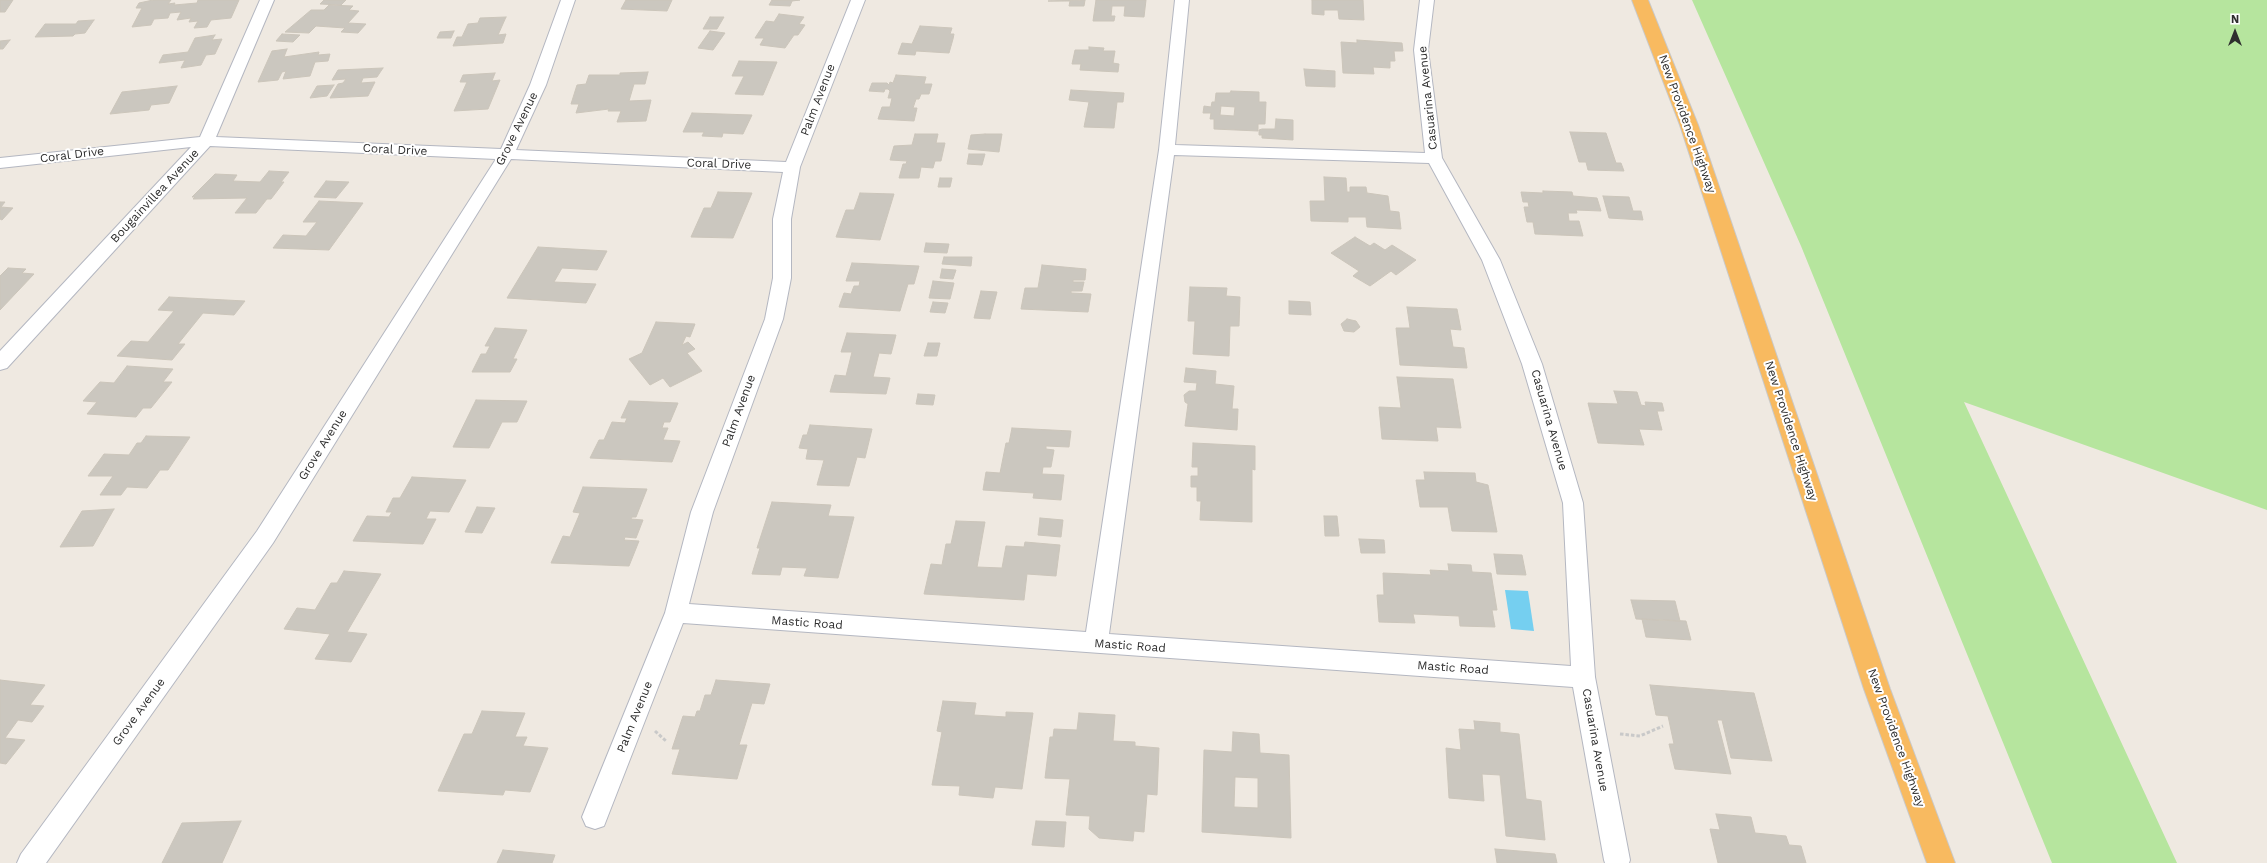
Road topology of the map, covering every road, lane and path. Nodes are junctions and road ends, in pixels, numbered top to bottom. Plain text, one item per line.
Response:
1 (267, 0) edge
2 (568, 0) edge
3 (858, 0) edge
4 (1182, 0) edge
5 (1427, 0) edge
6 (1640, 0) edge
7 (206, 141) junction
8 (1167, 150) junction
9 (506, 156) junction
10 (1434, 158) junction
11 (0, 163) edge
12 (792, 167) junction
13 (0, 363) edge
14 (676, 613) junction
15 (1096, 644) junction
16 (1584, 677) junction
17 (1663, 726) dead end
18 (1593, 731) junction
19 (595, 817) dead end
20 (1617, 860) dead end
21 (30, 863) edge
22 (1941, 863) edge

1 - 7 street, Bougainvillea Avenue
2 - 9 street, Grove Avenue
3 - 12 street, Palm Avenue
4 - 8 street
5 - 10 street, Casuarina Avenue
6 - 22 highway, New Providence Highway
7 - 9 street, Coral Drive
7 - 11 street, Coral Drive
7 - 13 street, Bougainvillea Avenue
8 - 10 street
8 - 15 street
9 - 12 street, Coral Drive
9 - 21 street, Grove Avenue
10 - 16 street, Casuarina Avenue
12 - 14 street, Palm Avenue
14 - 15 street, Mastic Road
14 - 19 street, Palm Avenue
15 - 16 street, Mastic Road
16 - 18 street, Casuarina Avenue
17 - 18 path
18 - 20 street, Casuarina Avenue

